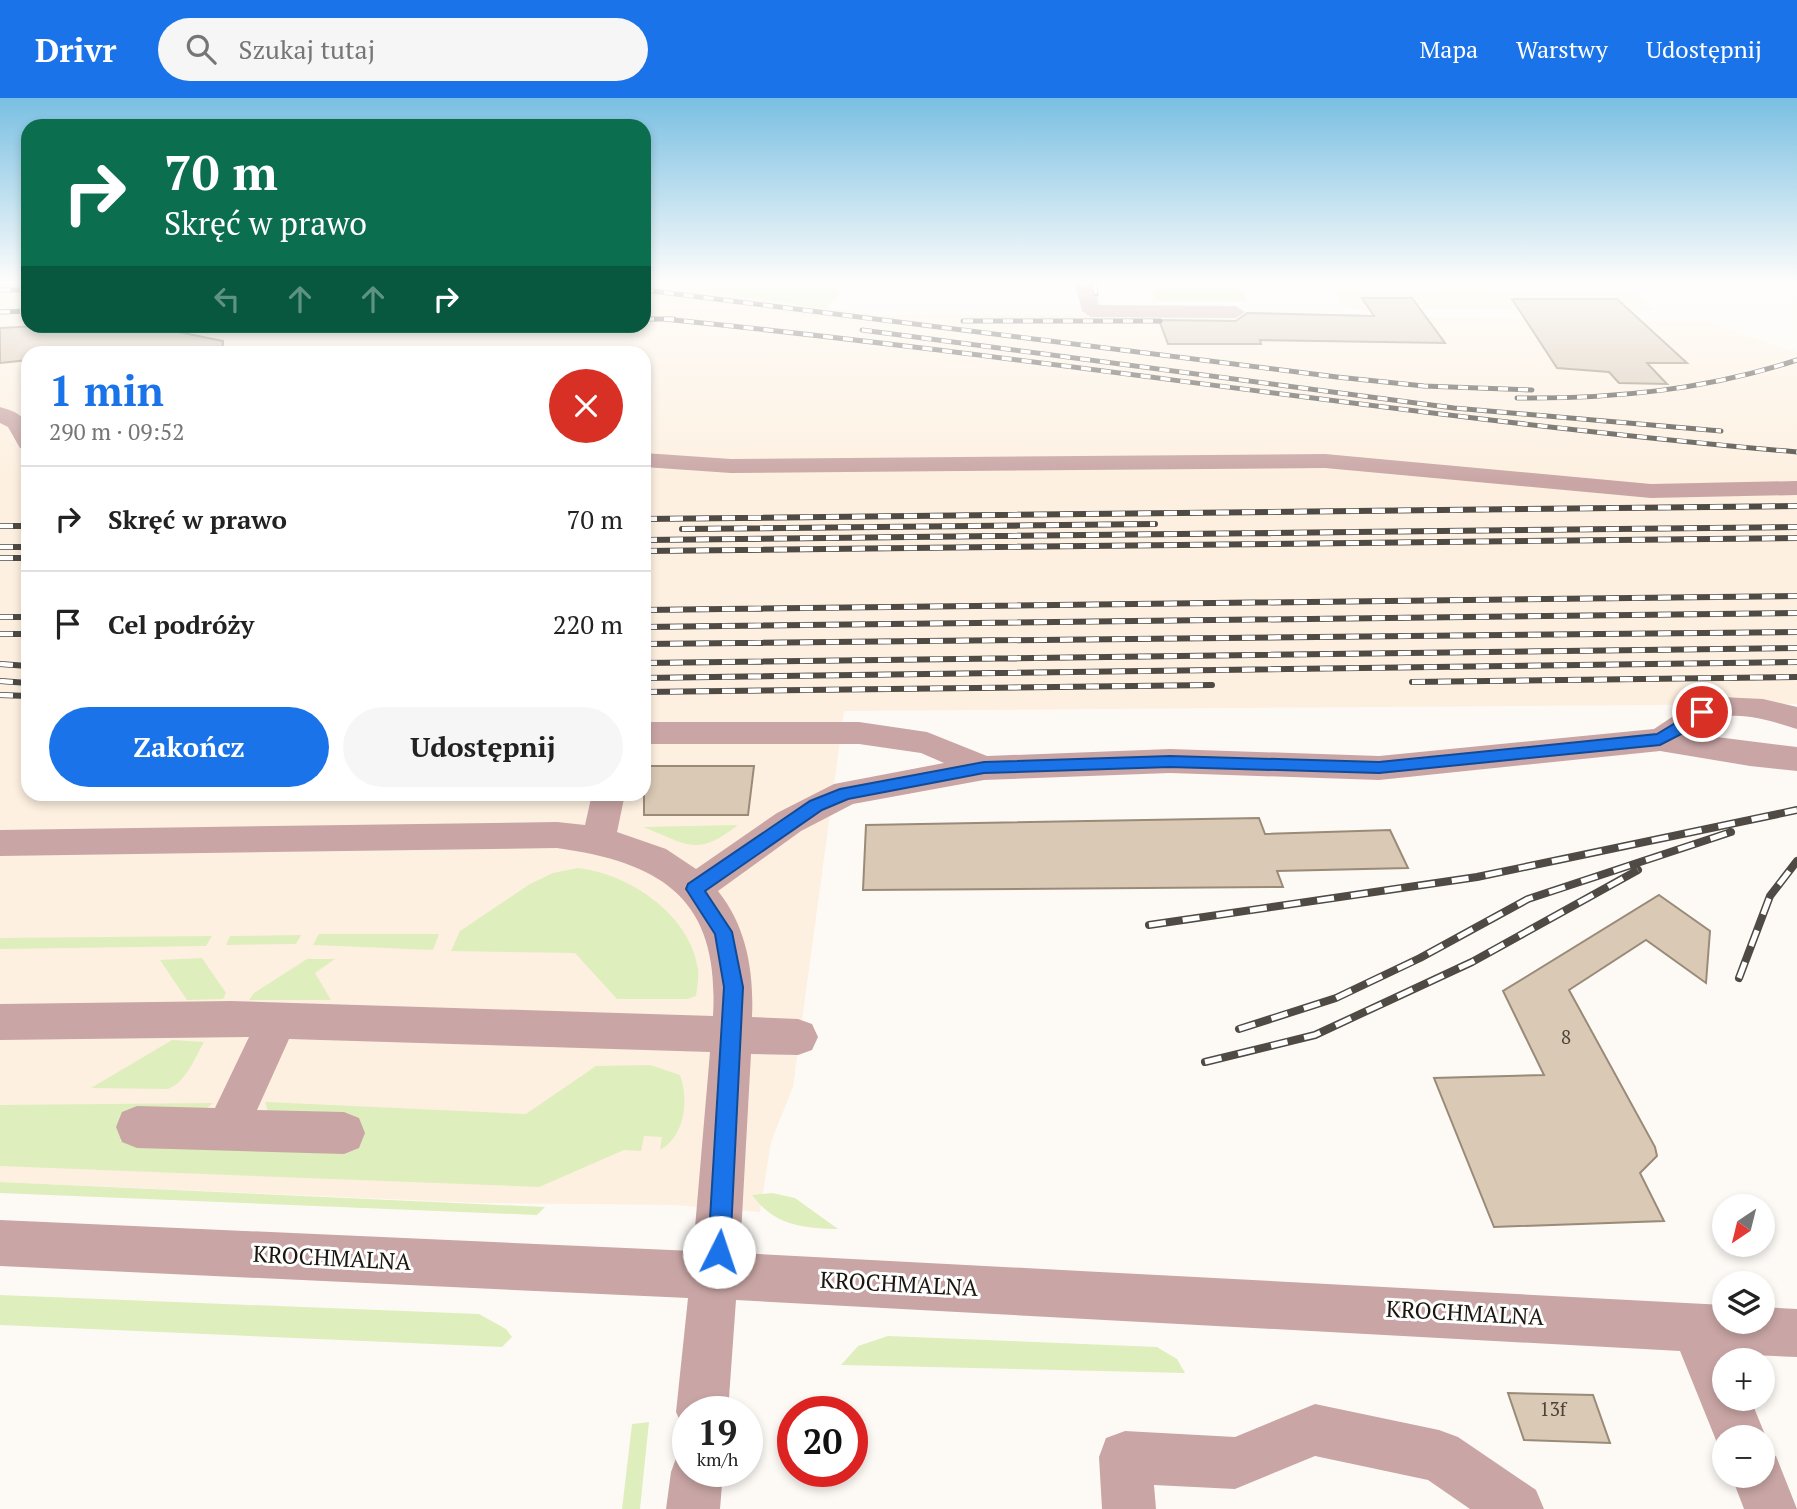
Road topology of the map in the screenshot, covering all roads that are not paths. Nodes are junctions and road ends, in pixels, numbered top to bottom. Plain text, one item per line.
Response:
1 (0, 414) edge
2 (21, 429) edge
3 (651, 460) edge
4 (1797, 488) edge
5 (1797, 718) edge
6 (651, 733) edge
7 (1660, 740) junction
8 (1797, 759) edge
9 (984, 768) junction
10 (607, 801) edge
11 (598, 840) junction
12 (0, 843) edge
13 (694, 889) junction
14 (277, 1020) junction
15 (0, 1022) edge
16 (731, 1034) junction
17 (798, 1037) dead end
18 (136, 1127) dead end
19 (227, 1129) junction
20 (344, 1133) dead end
21 (0, 1243) edge
22 (717, 1276) junction
23 (1695, 1328) junction
24 (1797, 1333) edge
25 (1712, 1369) edge
26 (704, 1396) edge
27 (695, 1487) edge
28 (1762, 1488) edge
29 (693, 1509) edge
30 (1129, 1509) edge
31 (1517, 1509) edge
32 (1771, 1509) edge

1 - 2 street
3 - 4 street
5 - 7 street
6 - 9 street
7 - 8 street
7 - 9 street
9 - 13 street
10 - 11 street
11 - 12 street
11 - 13 street
13 - 16 street
14 - 15 street
14 - 16 street
14 - 19 street
16 - 17 street
16 - 22 street
18 - 19 street
19 - 20 street
21 - 22 street, KROCHMALNA
22 - 23 street, KROCHMALNA
22 - 26 street
23 - 24 street, KROCHMALNA
23 - 25 street
27 - 29 street
28 - 32 street
30 - 31 street

